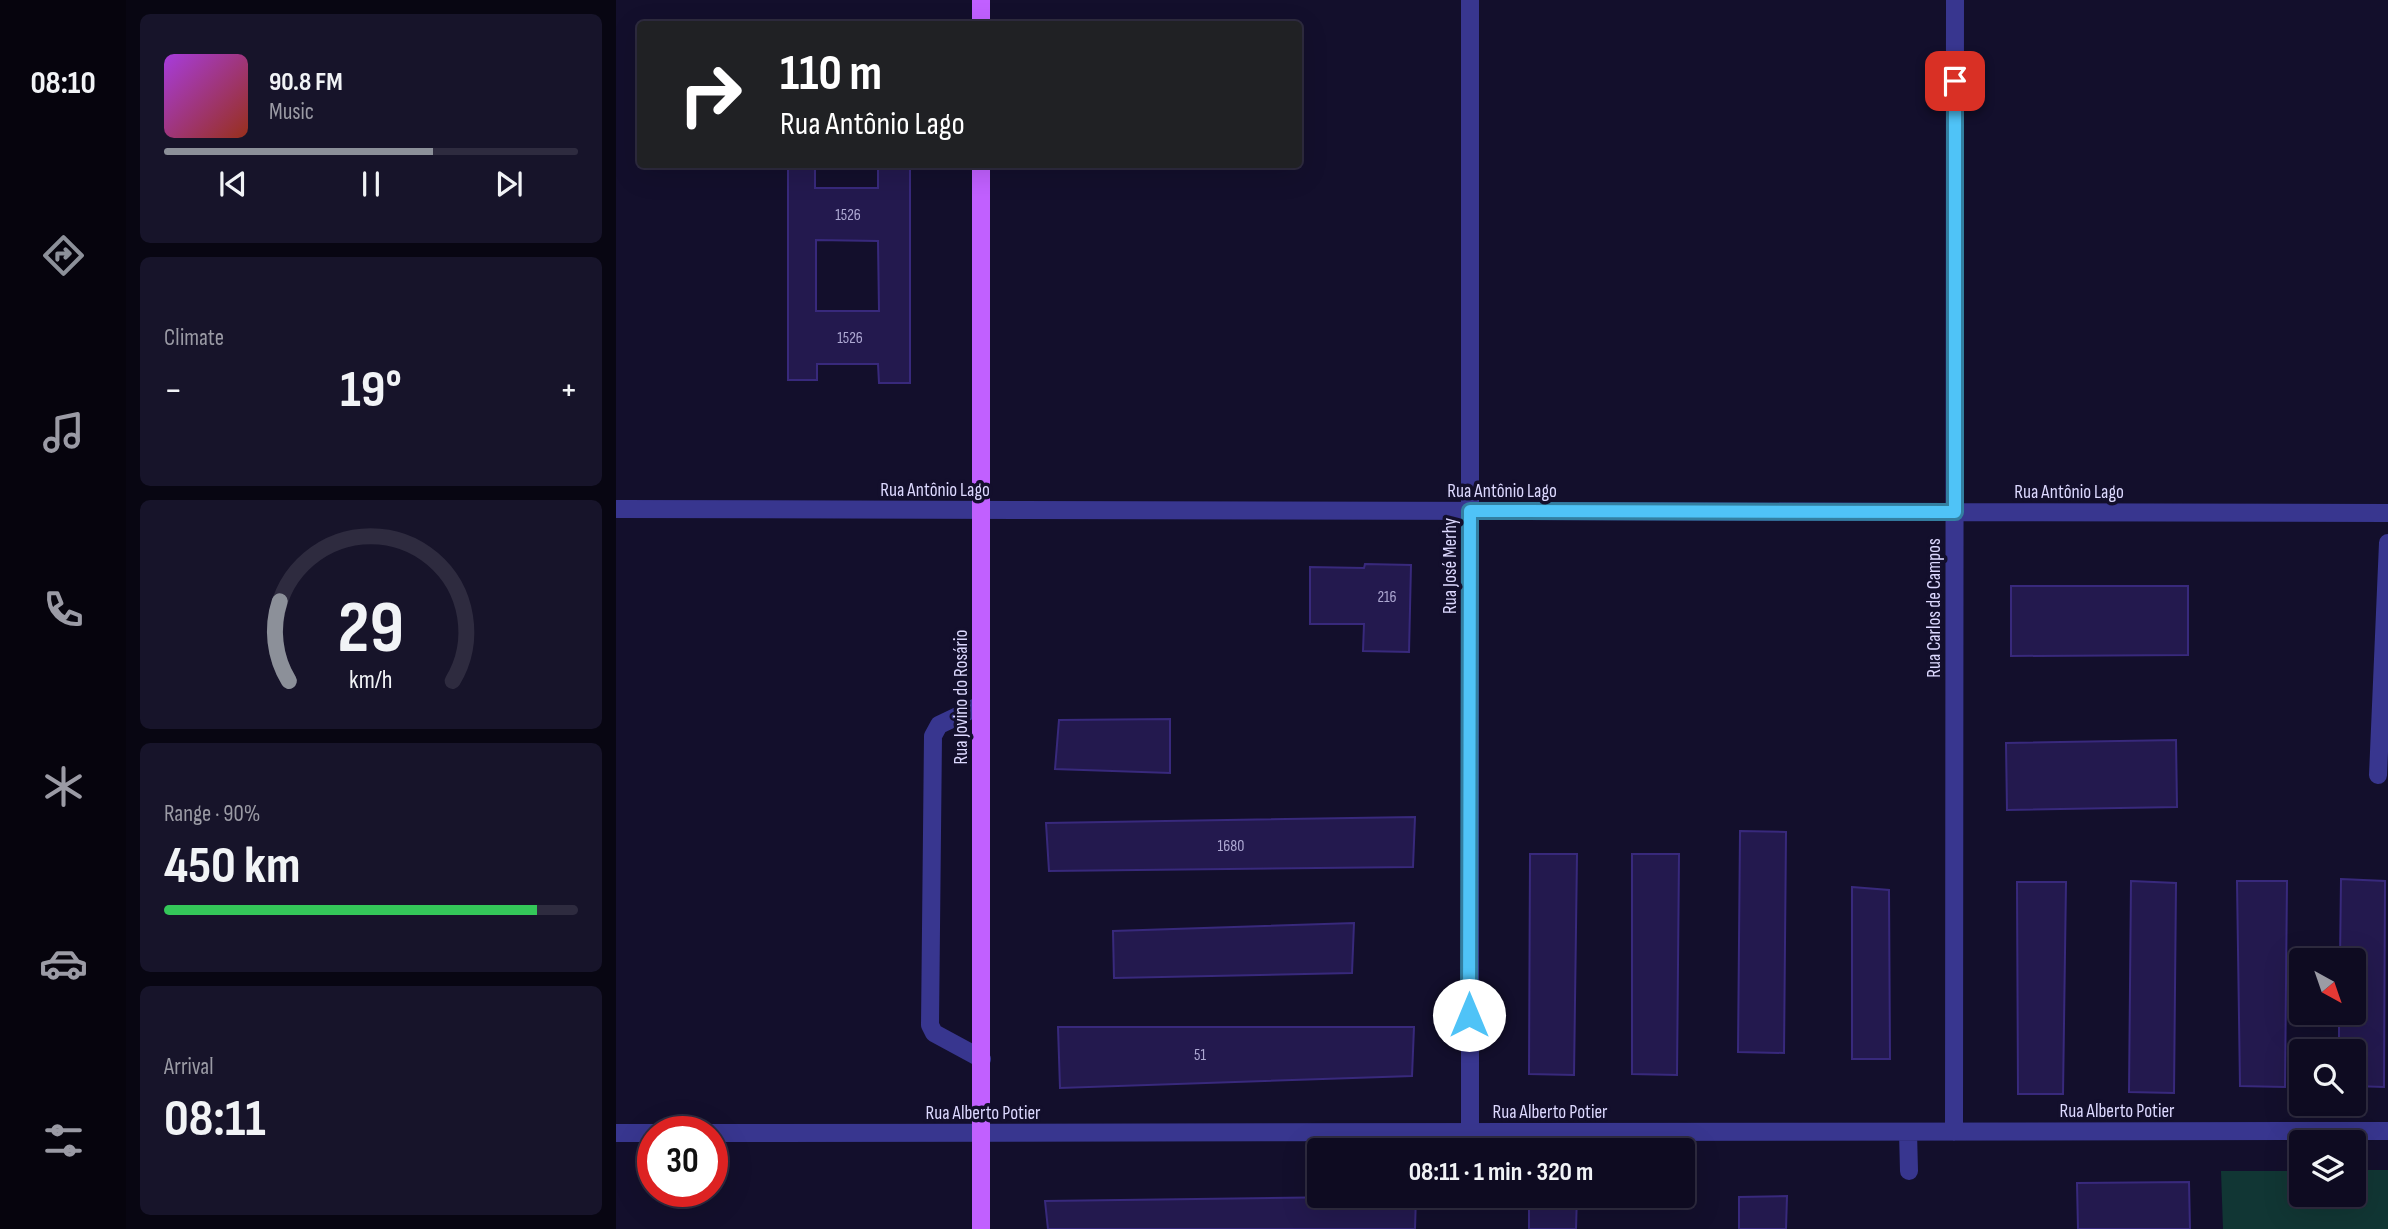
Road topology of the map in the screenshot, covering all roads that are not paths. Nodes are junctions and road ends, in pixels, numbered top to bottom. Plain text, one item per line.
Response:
1 (981, 0) edge
2 (1471, 0) edge
3 (1955, 0) edge
4 (981, 21) edge
5 (981, 168) edge
6 (616, 509) edge
7 (981, 510) junction
8 (1470, 511) junction
9 (1955, 512) junction
10 (2388, 513) edge
11 (2388, 543) edge
12 (981, 705) junction
13 (2378, 775) dead end
14 (982, 1059) junction
15 (2388, 1131) edge
16 (1469, 1132) junction
17 (1908, 1132) junction
18 (1954, 1132) junction
19 (616, 1133) edge
20 (637, 1133) edge
21 (728, 1133) edge
22 (981, 1133) junction
23 (1436, 1138) edge
24 (1307, 1139) edge
25 (1909, 1171) dead end
26 (981, 1229) edge

1 - 4 main road
2 - 8 street, Rua José Merhy
3 - 9 street, Rua Carlos de Campos
5 - 7 main road, Rua Jovino do Rosário
6 - 7 street, Rua Antônio Lago
7 - 8 street, Rua Antônio Lago
7 - 12 main road, Rua Jovino do Rosário
8 - 9 street, Rua Antônio Lago
8 - 16 street, Rua José Merhy
9 - 10 street, Rua Antônio Lago
9 - 18 street, Rua Carlos de Campos
11 - 13 street
12 - 14 main road, Rua Jovino do Rosário
12 - 14 street
14 - 22 main road, Rua Jovino do Rosário
15 - 18 street, Rua Alberto Potier
16 - 17 street, Rua Alberto Potier
16 - 23 street, Rua Alberto Potier
17 - 18 street, Rua Alberto Potier
17 - 25 street
19 - 20 street
21 - 22 street, Rua Alberto Potier
22 - 24 street, Rua Alberto Potier
22 - 26 main road, Rua Jovino do Rosário

